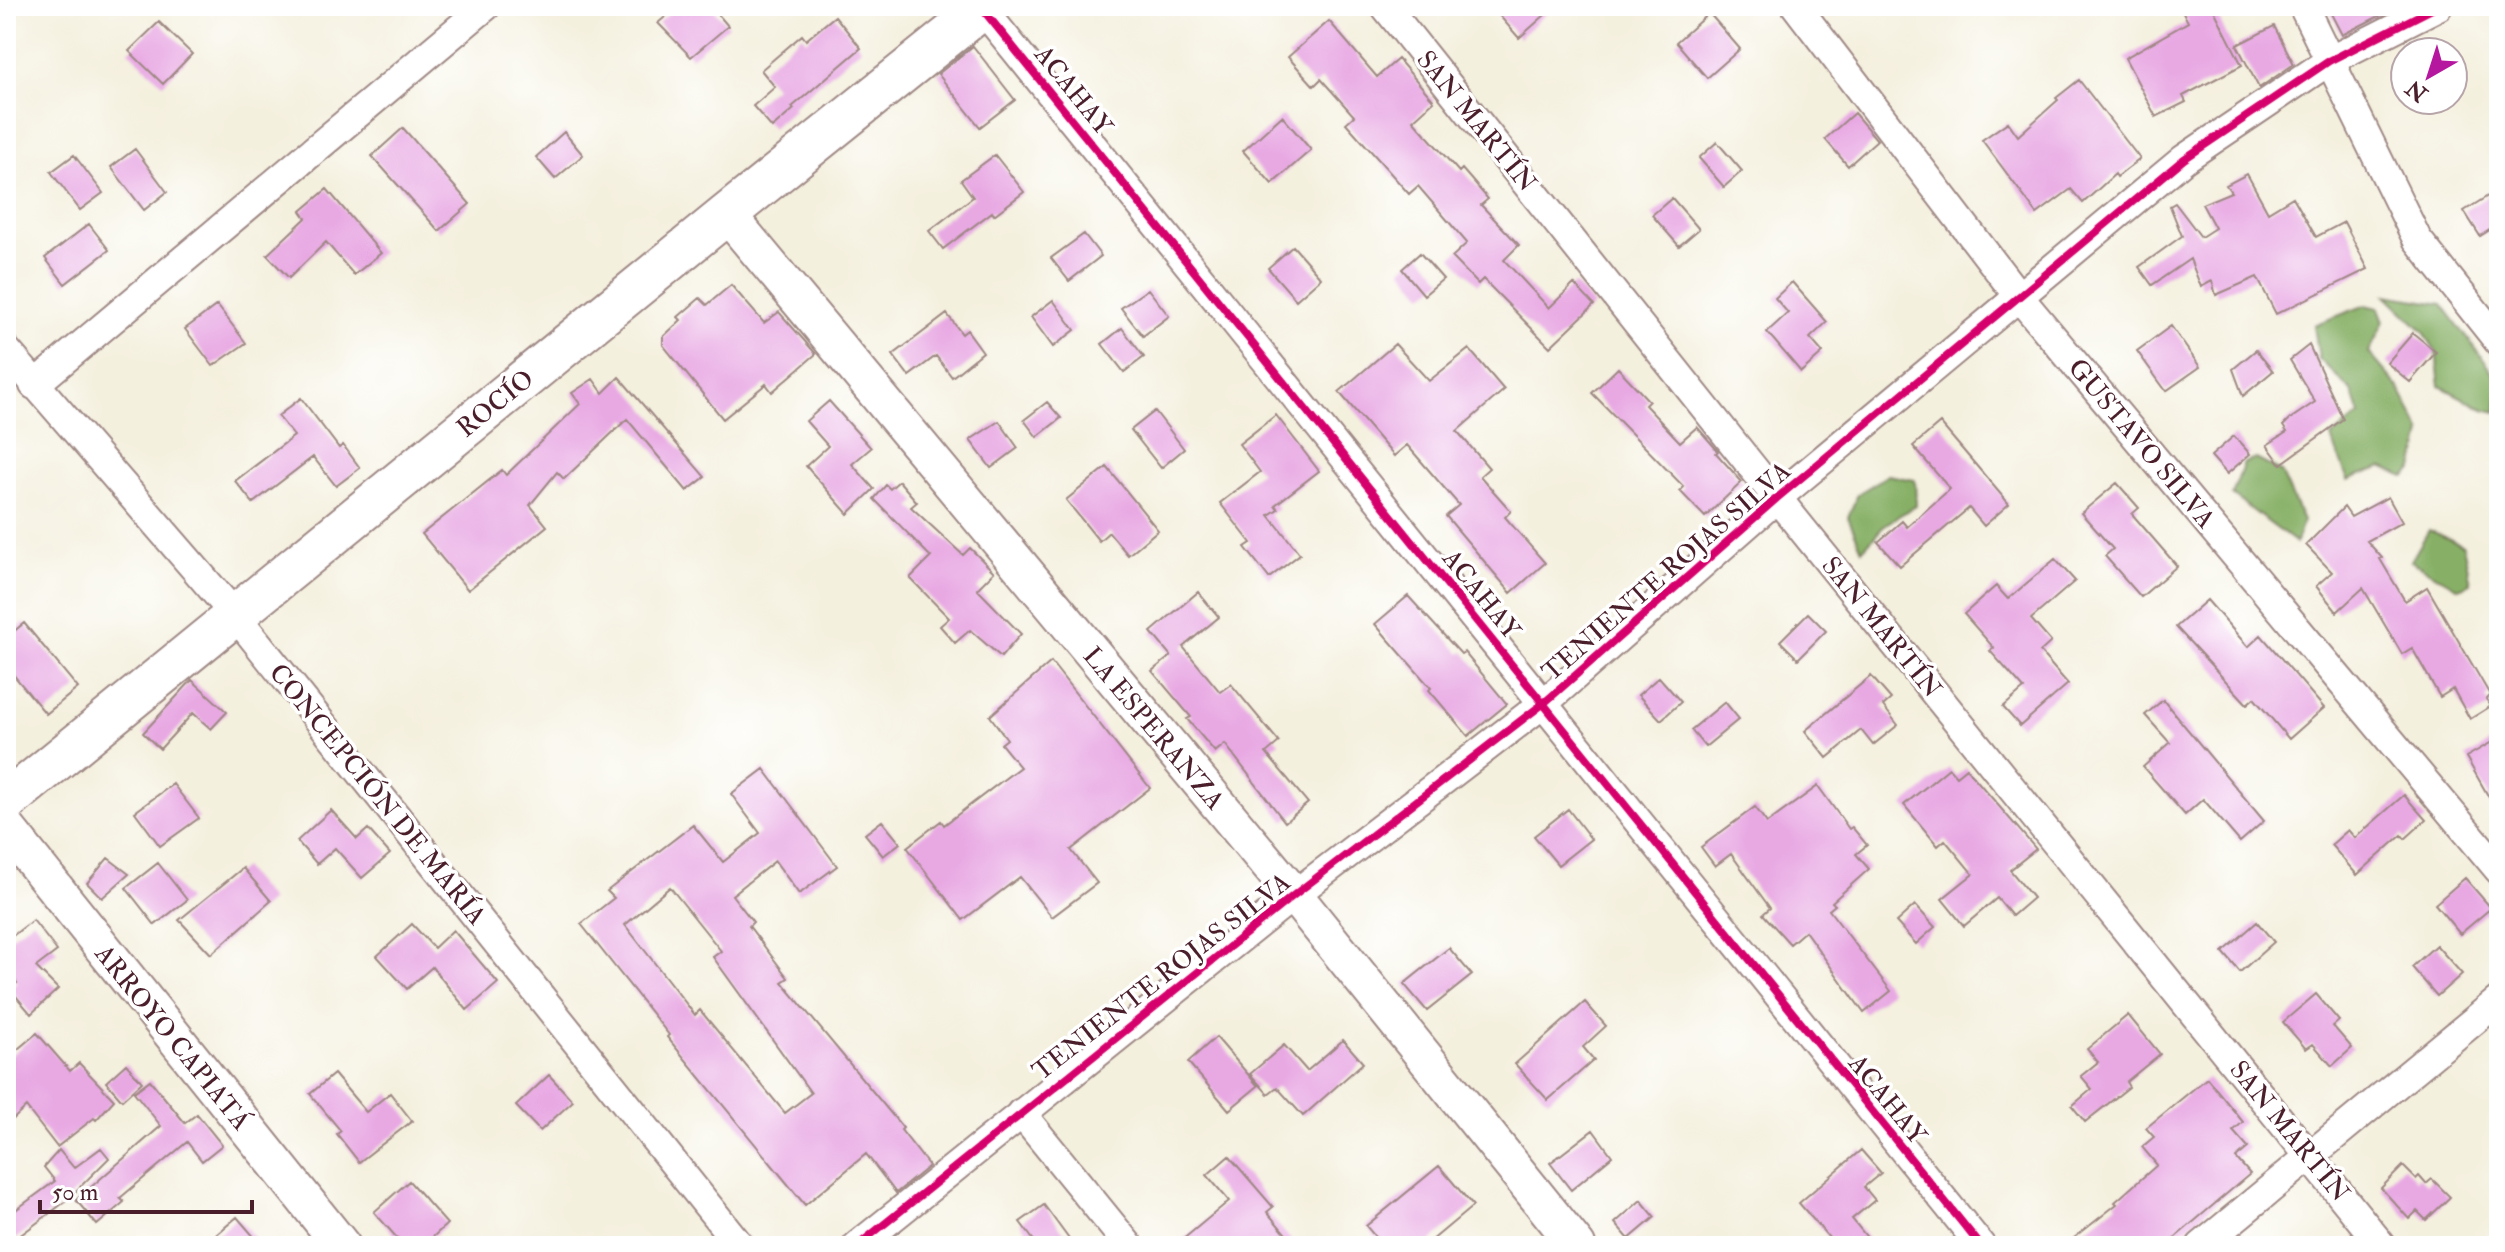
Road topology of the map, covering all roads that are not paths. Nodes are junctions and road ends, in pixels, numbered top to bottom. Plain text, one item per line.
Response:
1 (486, 6) edge
2 (1385, 6) edge
3 (1796, 6) edge
4 (2303, 6) edge
5 (2438, 6) edge
6 (982, 7) edge
7 (2329, 61) junction
8 (727, 214) junction
9 (2019, 297) junction
10 (2499, 342) edge
11 (6, 350) edge
12 (34, 385) junction
13 (1777, 498) junction
14 (235, 615) junction
15 (1544, 703) junction
16 (6, 802) edge
17 (6, 827) edge
18 (2499, 870) edge
19 (1294, 895) junction
20 (2499, 1000) edge
21 (1021, 1113) junction
22 (2310, 1156) junction
23 (342, 1246) edge
24 (740, 1246) edge
25 (857, 1246) edge
26 (1129, 1246) edge
27 (1577, 1246) edge
28 (1981, 1246) edge
29 (2201, 1246) edge
30 (2382, 1246) edge

1 - 12 street
2 - 13 street, SAN MARTÍN
3 - 9 street, GUSTAVO SILVA
4 - 7 street
5 - 7 street, TENIENTE ROJAS SILVA
6 - 8 main road, ROCÍO
6 - 15 street, ACAHAY
7 - 9 street, TENIENTE ROJAS SILVA
7 - 10 street
8 - 14 main road, ROCÍO
8 - 19 street, LA ESPERANZA
9 - 13 street, TENIENTE ROJAS SILVA
9 - 18 street, GUSTAVO SILVA
11 - 12 street, CONCEPCIÓN DE MARÍA
12 - 14 street, CONCEPCIÓN DE MARÍA
13 - 15 street, TENIENTE ROJAS SILVA
13 - 22 street, SAN MARTÍN
14 - 16 main road, ROCÍO
14 - 24 street, CONCEPCIÓN DE MARÍA
15 - 19 street, TENIENTE ROJAS SILVA
15 - 28 street, ACAHAY
17 - 23 street, ARROYO CAPIATÁ
19 - 21 street, TENIENTE ROJAS SILVA
19 - 27 street, LA ESPERANZA
20 - 22 street
21 - 25 street, TENIENTE ROJAS SILVA
21 - 26 street
22 - 29 street
22 - 30 street, SAN MARTÍN

